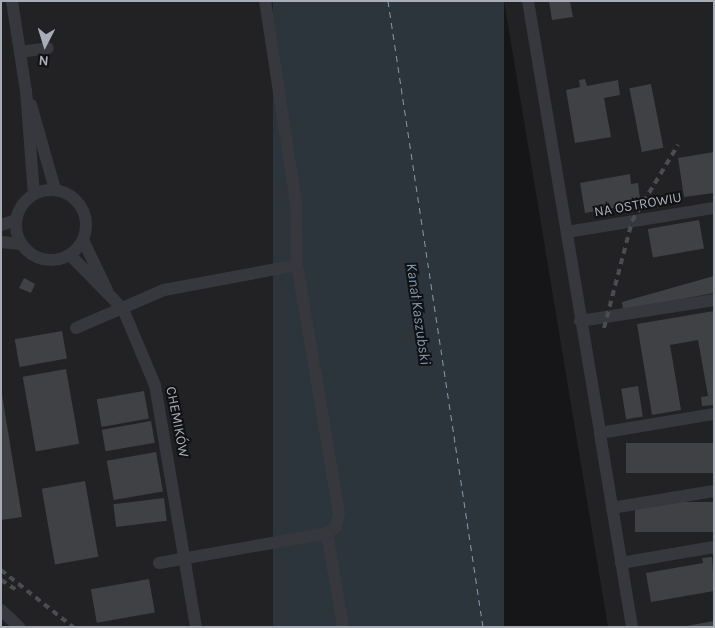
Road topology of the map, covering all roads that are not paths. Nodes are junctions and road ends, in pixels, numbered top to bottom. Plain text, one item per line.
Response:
1 (12, 1) edge
2 (265, 1) edge
3 (528, 1) edge
4 (48, 48) dead end
5 (20, 52) junction
6 (26, 91) junction
7 (55, 190) junction
8 (34, 194) junction
9 (714, 208) edge
10 (16, 220) junction
11 (1, 225) edge
12 (567, 232) junction
13 (83, 240) junction
14 (1, 242) edge
15 (21, 244) junction
16 (70, 255) junction
17 (297, 266) junction
18 (107, 290) junction
19 (714, 300) edge
20 (123, 309) junction
21 (580, 322) junction
22 (76, 328) dead end
23 (714, 414) edge
24 (600, 433) junction
25 (714, 491) edge
26 (612, 508) junction
27 (327, 534) junction
28 (714, 547) edge
29 (187, 558) junction
30 (159, 563) dead end
31 (621, 563) junction
32 (1, 610) edge
33 (19, 627) edge
34 (196, 627) edge
35 (343, 627) edge
36 (632, 627) edge

1 - 5 lane
2 - 17 lane
3 - 12 lane
4 - 5 lane
5 - 6 lane
6 - 7 lane
6 - 8 lane
7 - 8 lane
7 - 13 lane
8 - 10 lane
9 - 12 lane, NA OSTROWIU
10 - 11 lane
10 - 15 lane
12 - 21 lane
13 - 16 lane
13 - 18 lane, CHEMIKÓW
14 - 15 lane
15 - 16 lane
16 - 18 lane
17 - 20 lane
17 - 27 lane
18 - 20 lane, CHEMIKÓW
19 - 21 lane
20 - 22 lane
20 - 29 lane, CHEMIKÓW
21 - 24 lane
23 - 24 lane
24 - 26 lane
25 - 26 lane
26 - 31 lane
27 - 29 lane
27 - 35 lane
28 - 31 lane
29 - 30 lane
29 - 34 lane, CHEMIKÓW
31 - 36 lane
32 - 33 lane

